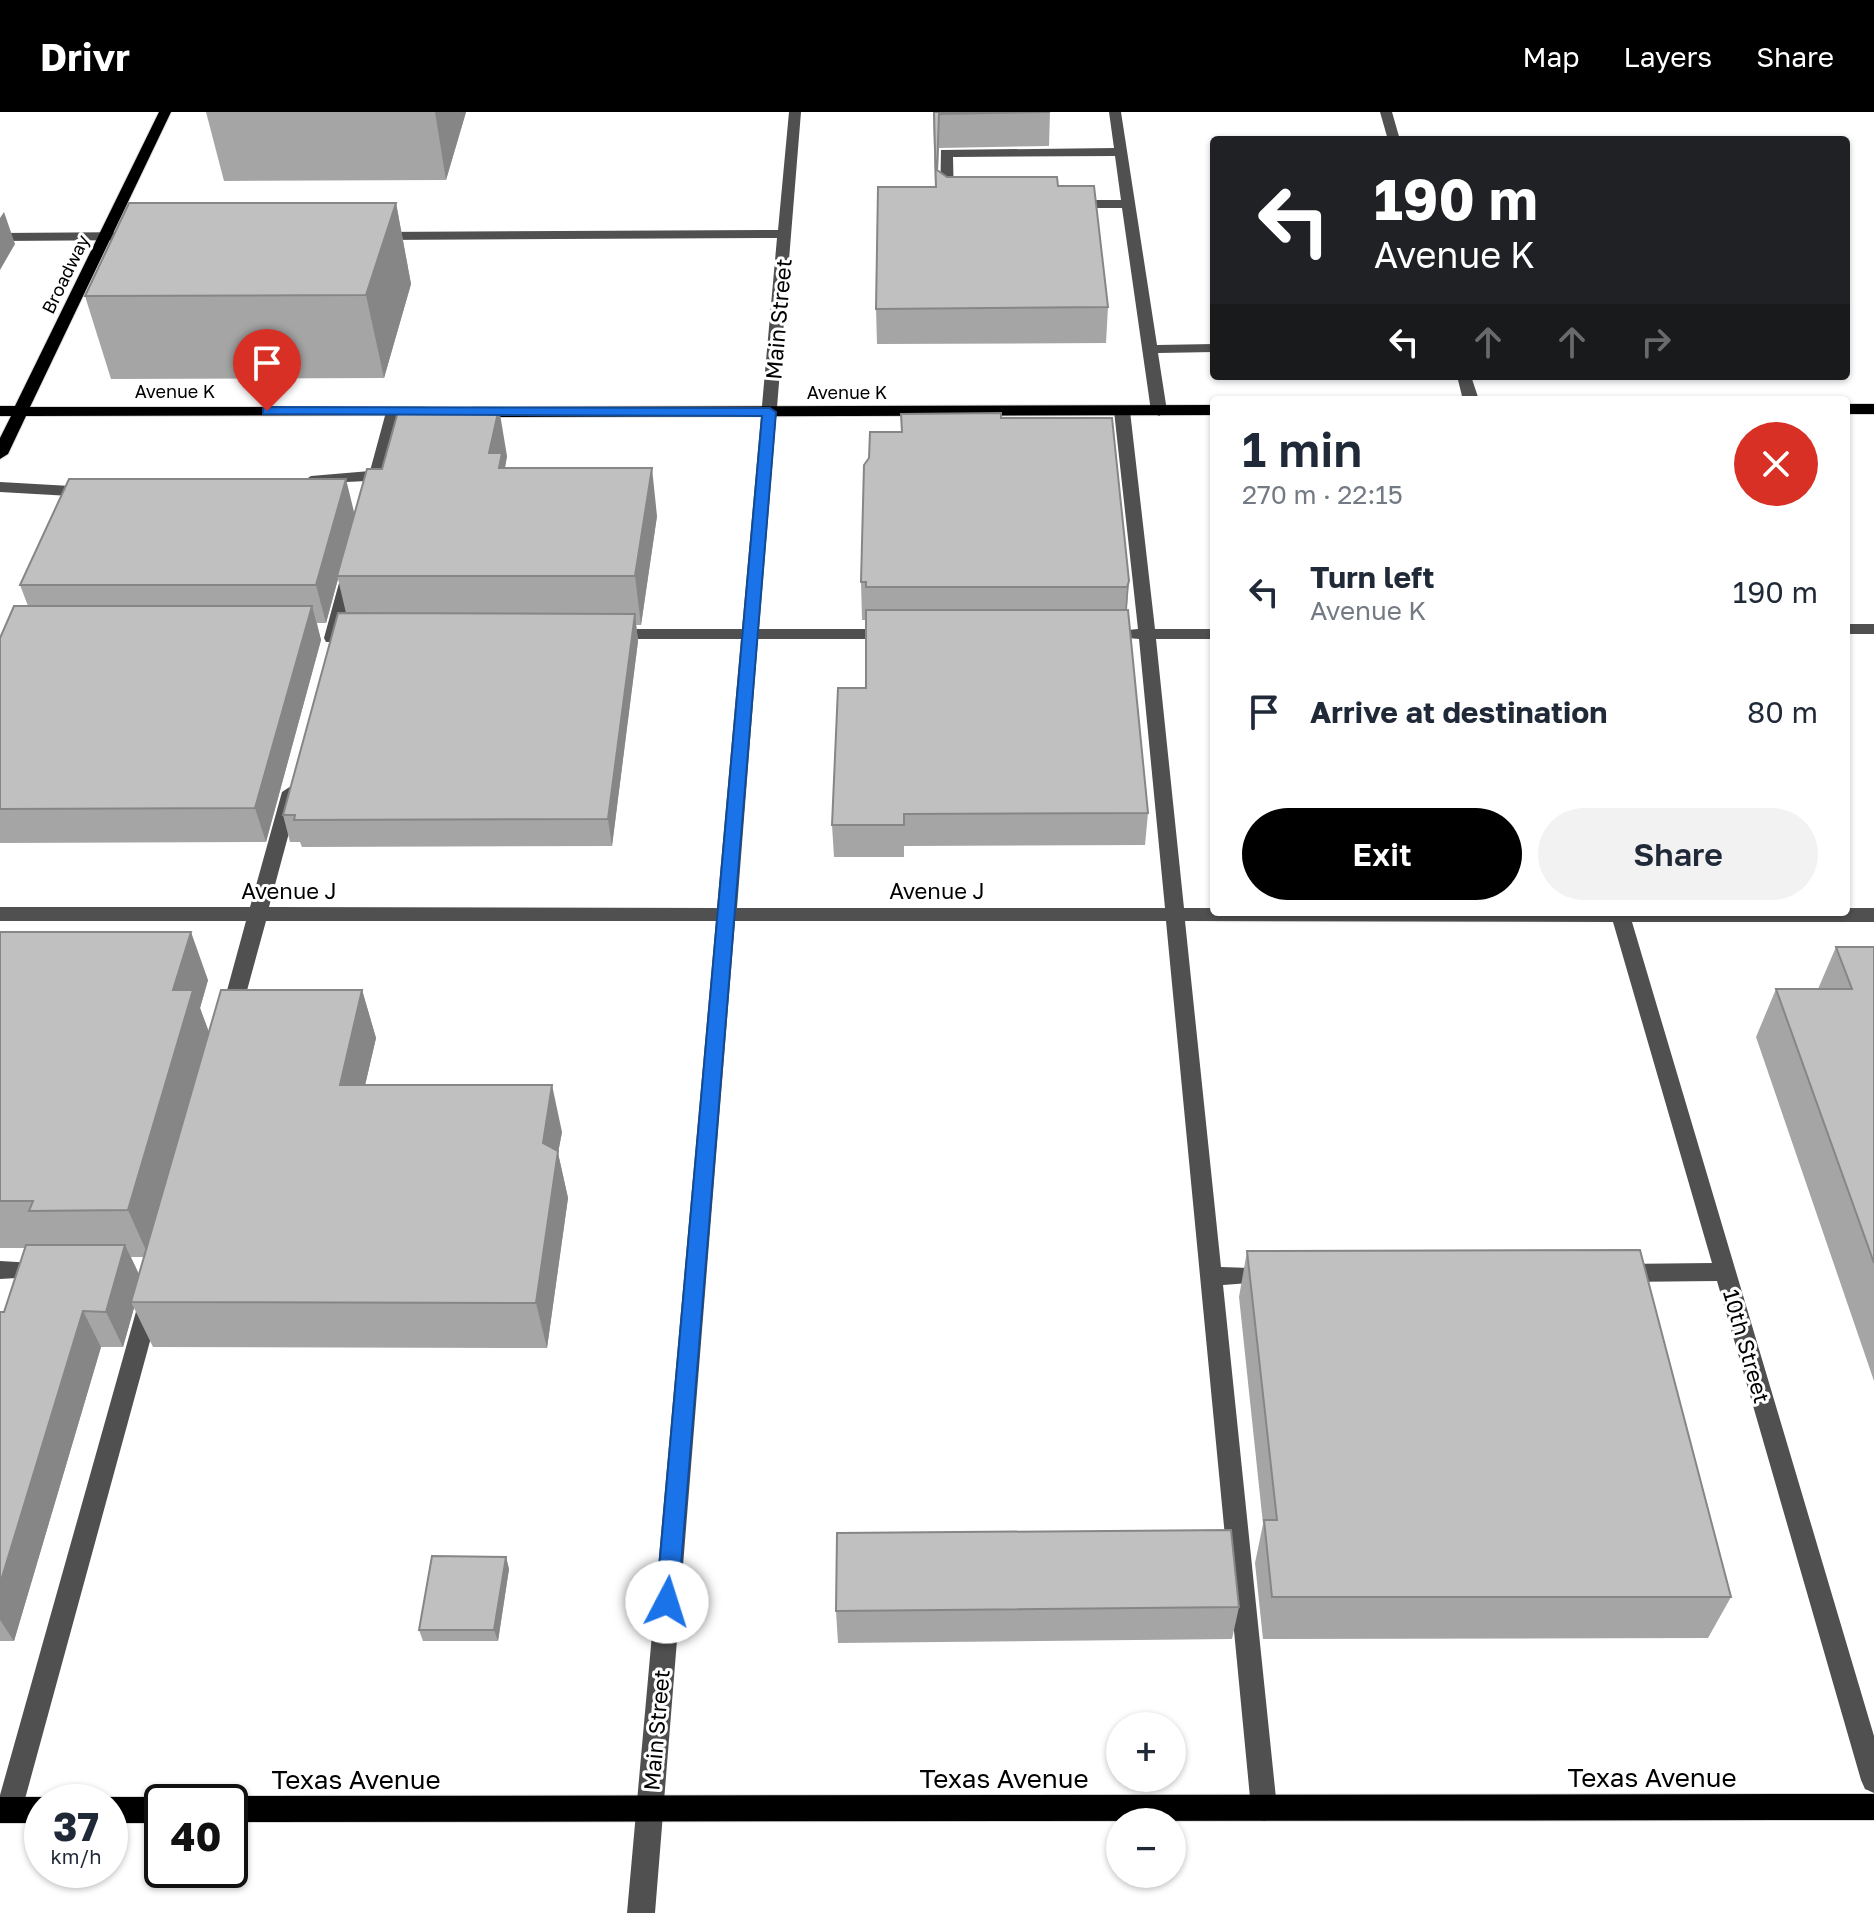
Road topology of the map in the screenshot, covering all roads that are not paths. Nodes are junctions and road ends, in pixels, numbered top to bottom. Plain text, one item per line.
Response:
1 (165, 112) edge
2 (795, 112) edge
3 (1115, 112) edge
4 (1386, 112) edge
5 (1393, 136) edge
6 (1121, 152) junction
7 (962, 204) edge
8 (1053, 204) edge
9 (1129, 204) junction
10 (785, 234) junction
11 (152, 236) edge
12 (360, 236) edge
13 (0, 237) edge
14 (105, 237) junction
15 (1210, 348) edge
16 (1151, 349) junction
17 (1850, 409) edge
18 (1874, 409) edge
19 (1210, 410) edge
20 (0, 411) edge
21 (21, 411) junction
22 (1122, 411) junction
23 (1159, 411) junction
24 (394, 412) junction
25 (770, 412) junction
26 (0, 454) edge
27 (377, 475) junction
28 (299, 483) edge
29 (0, 487) edge
30 (100, 491) edge
31 (365, 518) edge
32 (353, 561) edge
33 (1850, 629) edge
34 (1874, 629) edge
35 (596, 634) edge
36 (751, 634) junction
37 (919, 634) edge
38 (1117, 634) edge
39 (1147, 634) junction
40 (1210, 634) edge
41 (332, 636) edge
42 (296, 772) edge
43 (0, 914) edge
44 (259, 914) junction
45 (727, 914) junction
46 (1173, 914) junction
47 (1210, 914) edge
48 (1850, 915) edge
49 (1874, 915) edge
50 (1622, 916) edge
51 (222, 1044) edge
52 (0, 1270) edge
53 (64, 1270) edge
54 (1725, 1272) junction
55 (1598, 1273) edge
56 (1287, 1275) edge
57 (1209, 1276) junction
58 (155, 1285) edge
59 (1874, 1780) edge
60 (1874, 1807) edge
61 (1264, 1808) junction
62 (248, 1809) edge
63 (650, 1809) junction
64 (5, 1810) edge
65 (641, 1913) edge

1 - 14 main road, Broadway
2 - 10 street, Main Street
3 - 6 street
4 - 5 street
6 - 7 street
6 - 9 street
8 - 9 street
9 - 16 street
10 - 12 street
10 - 25 street, Main Street
11 - 14 street
13 - 14 street
14 - 21 main road, Broadway
15 - 16 street
16 - 23 street
17 - 18 main road
19 - 23 main road, Avenue K
20 - 21 main road, Avenue K
21 - 24 main road, Avenue K
21 - 26 main road, Broadway
22 - 23 main road, Avenue K
22 - 25 main road, Avenue K
22 - 39 street
24 - 25 main road, Avenue K
24 - 27 street
25 - 36 street, Main Street
27 - 28 street
27 - 31 street
29 - 30 street
32 - 41 street
33 - 34 street
35 - 36 street
36 - 37 street
36 - 45 street, Main Street
38 - 39 street
39 - 40 street
39 - 46 street
42 - 44 street
43 - 44 street, Avenue J
44 - 45 street, Avenue J
44 - 51 street
45 - 46 street, Avenue J
45 - 63 street, Main Street
46 - 47 street, Avenue J
46 - 57 street
48 - 49 street, Avenue J
50 - 54 street, 10th Street
52 - 53 street
54 - 55 street
54 - 59 street, 10th Street
56 - 57 street
57 - 61 street
58 - 64 street
60 - 61 main road, Texas Avenue
61 - 63 main road, Texas Avenue
62 - 63 main road, Texas Avenue
63 - 65 street, Main Street

